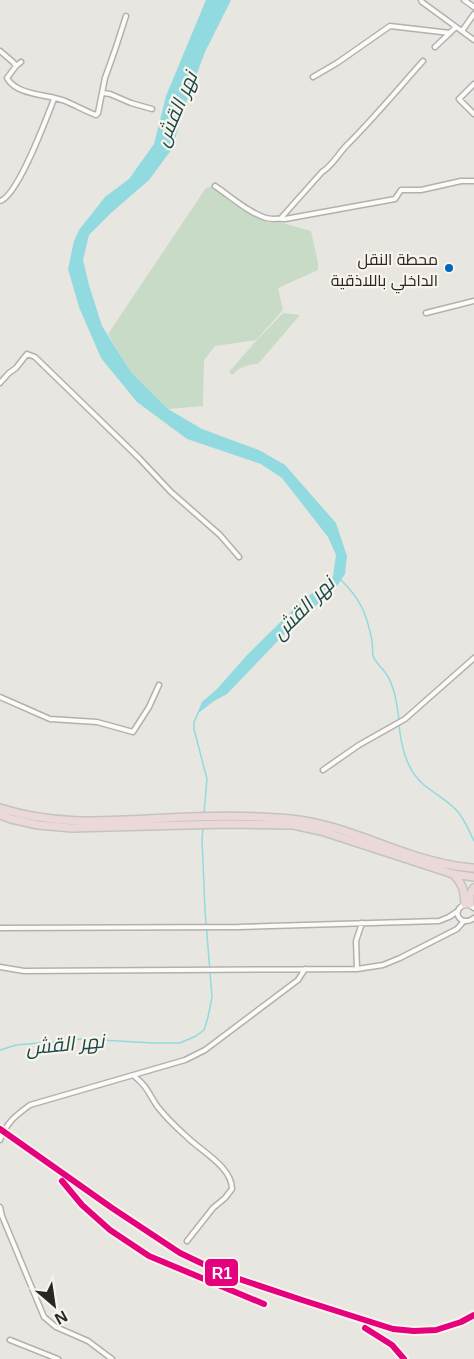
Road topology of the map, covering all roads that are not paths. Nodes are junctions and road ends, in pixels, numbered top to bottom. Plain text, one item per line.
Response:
1 (421, 0) edge
2 (464, 0) edge
3 (474, 7) edge
4 (474, 14) edge
5 (126, 16) dead end
6 (456, 27) junction
7 (462, 31) junction
8 (450, 33) junction
9 (474, 40) edge
10 (435, 47) dead end
11 (0, 51) edge
12 (423, 61) dead end
13 (21, 62) dead end
14 (16, 66) junction
15 (313, 77) dead end
16 (474, 84) edge
17 (103, 93) junction
18 (54, 99) junction
19 (152, 110) dead end
20 (474, 114) edge
21 (474, 181) edge
22 (215, 186) dead end
23 (0, 201) edge
24 (280, 218) junction
25 (474, 301) edge
26 (426, 313) dead end
27 (0, 383) edge
28 (239, 557) dead end
29 (474, 658) edge
30 (159, 685) dead end
31 (0, 697) edge
32 (323, 770) dead end
33 (0, 808) edge
34 (0, 815) edge
35 (228, 820) junction
36 (168, 822) junction
37 (474, 867) edge
38 (453, 874) junction
39 (474, 877) edge
40 (474, 888) edge
41 (470, 905) edge
42 (458, 911) junction
43 (474, 918) edge
44 (464, 921) junction
45 (362, 923) junction
46 (0, 928) edge
47 (0, 967) edge
48 (305, 969) junction
49 (357, 969) junction
50 (134, 1076) junction
51 (0, 1140) edge
52 (0, 1207) edge
53 (187, 1241) dead end
54 (10, 1340) dead end
55 (58, 1359) edge
56 (111, 1359) edge

1 - 6 street
2 - 3 street
4 - 7 street
5 - 17 street
6 - 7 street
6 - 8 street
7 - 9 street
8 - 10 street
8 - 15 street
11 - 14 street
12 - 24 street
13 - 14 street
14 - 18 street
16 - 20 street
17 - 18 street
17 - 19 street
18 - 23 street
21 - 24 street
22 - 24 street
25 - 26 street
27 - 28 street
29 - 32 street
30 - 31 street
33 - 36 highway
34 - 36 highway
35 - 36 highway
35 - 37 highway
35 - 38 highway
38 - 39 highway
38 - 41 highway
40 - 41 highway
41 - 42 street
42 - 44 street
42 - 45 street
43 - 44 street
44 - 49 street
45 - 46 street
45 - 49 street
47 - 48 street
48 - 49 street
48 - 50 street
50 - 51 street
50 - 53 street
52 - 56 street
54 - 55 street

